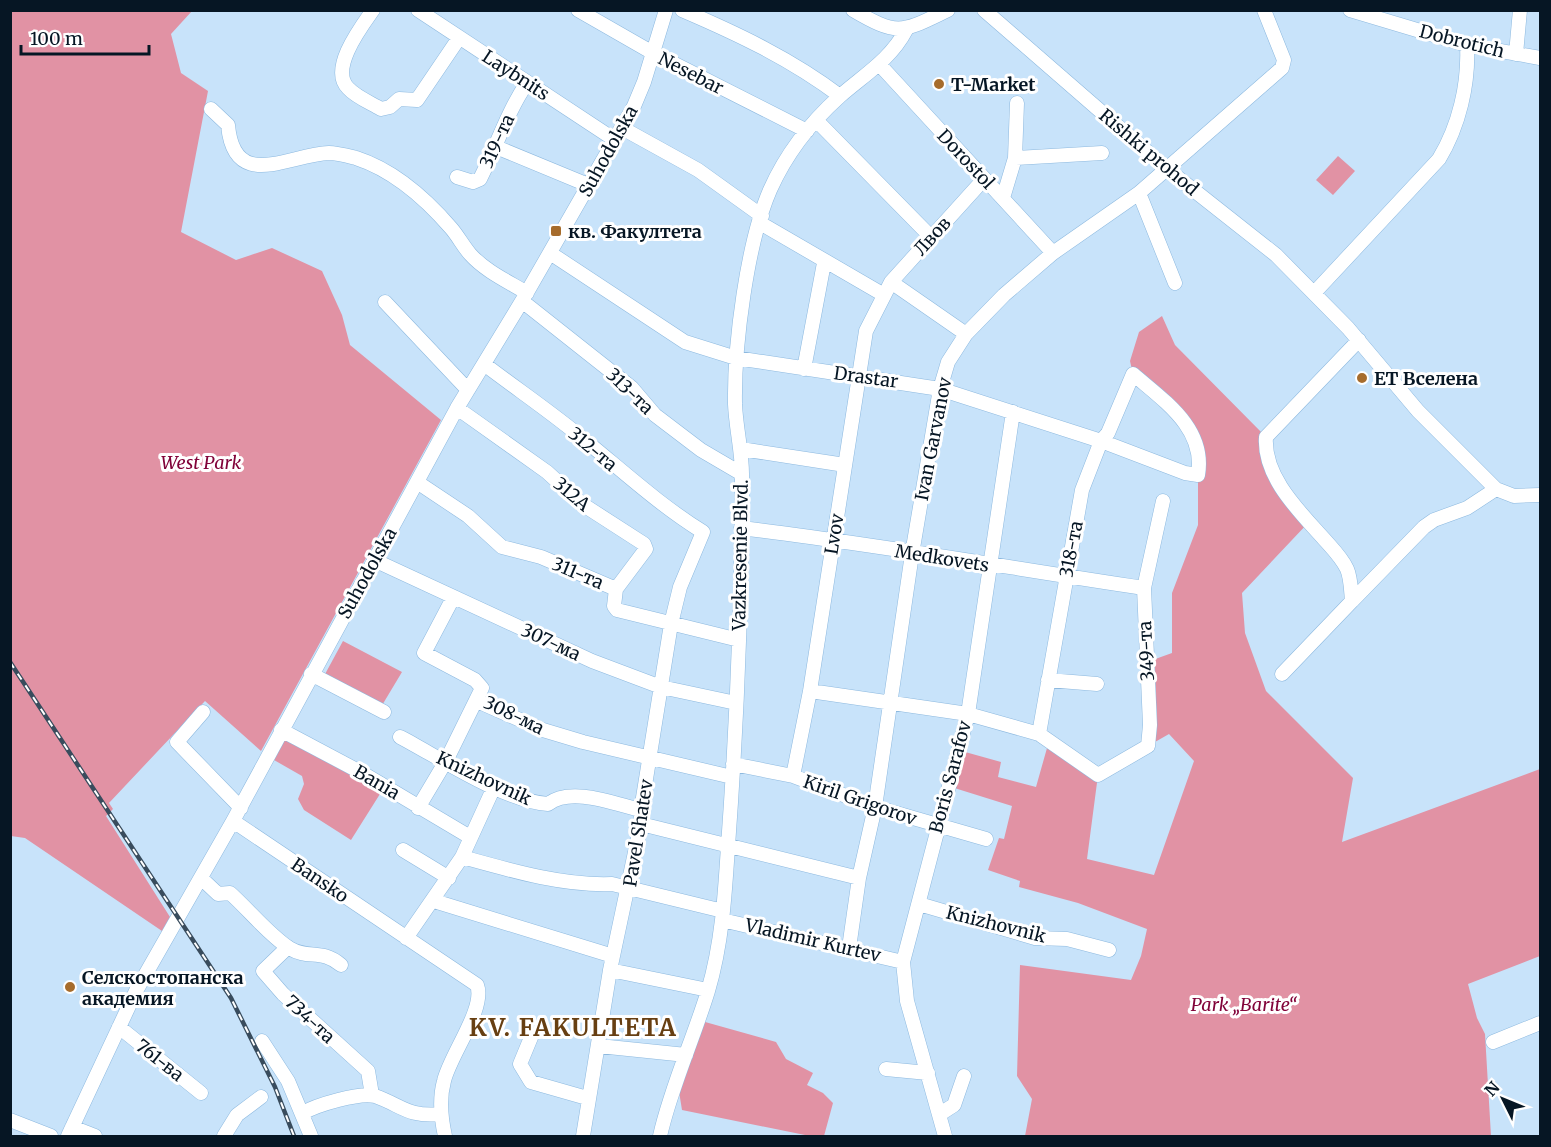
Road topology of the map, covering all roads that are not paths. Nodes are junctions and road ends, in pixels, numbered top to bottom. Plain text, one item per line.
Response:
1 (372, 10) edge
2 (418, 10) edge
3 (578, 10) edge
4 (666, 10) edge
5 (682, 10) edge
6 (853, 10) edge
7 (932, 10) edge
8 (948, 10) edge
9 (984, 10) edge
10 (1264, 10) edge
11 (1350, 10) edge
12 (1520, 10) edge
13 (911, 28) junction
14 (459, 38) junction
15 (1467, 45) junction
16 (653, 53) junction
17 (1516, 54) junction
18 (1540, 58) edge
19 (879, 64) junction
20 (527, 83) junction
21 (840, 96) junction
22 (1017, 103) dead end
23 (211, 109) dead end
24 (811, 125) junction
25 (618, 134) junction
26 (496, 147) junction
27 (1102, 153) dead end
28 (1015, 158) junction
29 (1167, 169) junction
30 (457, 177) dead end
31 (984, 179) junction
32 (588, 185) junction
33 (1139, 193) junction
34 (1003, 198) junction
35 (761, 220) junction
36 (931, 237) junction
37 (550, 253) junction
38 (1053, 254) junction
39 (824, 262) junction
40 (891, 282) junction
41 (1174, 283) dead end
42 (1316, 292) junction
43 (884, 296) junction
44 (525, 297) junction
45 (385, 302) dead end
46 (966, 334) junction
47 (1359, 340) junction
48 (736, 358) junction
49 (484, 364) junction
50 (804, 369) junction
51 (860, 375) junction
52 (940, 389) junction
53 (468, 390) junction
54 (457, 408) junction
55 (1013, 412) junction
56 (1101, 441) junction
57 (741, 449) junction
58 (845, 465) junction
59 (742, 474) junction
60 (1198, 475) joint
61 (417, 482) junction
62 (1496, 489) junction
63 (1540, 495) edge
64 (1163, 501) dead end
65 (741, 528) junction
66 (704, 532) joint
67 (833, 539) junction
68 (912, 554) junction
69 (374, 560) junction
70 (990, 565) junction
71 (1065, 576) junction
72 (1144, 588) junction
73 (616, 589) junction
74 (453, 598) junction
75 (1352, 601) junction
76 (671, 624) junction
77 (739, 640) junction
78 (311, 674) junction
79 (1282, 674) dead end
80 (1048, 680) junction
81 (1097, 684) dead end
82 (661, 687) junction
83 (810, 691) junction
84 (477, 701) junction
85 (892, 702) junction
86 (736, 704) junction
87 (203, 712) dead end
88 (384, 712) dead end
89 (968, 714) junction
90 (281, 729) junction
91 (1039, 734) junction
92 (400, 737) dead end
93 (650, 759) junction
94 (446, 761) junction
95 (732, 771) junction
96 (793, 776) junction
97 (494, 787) junction
98 (875, 807) junction
99 (241, 808) junction
100 (418, 808) junction
101 (641, 817) junction
102 (233, 821) junction
103 (937, 826) junction
104 (470, 837) junction
105 (986, 839) dead end
106 (728, 844) junction
107 (403, 850) dead end
108 (462, 857) junction
109 (201, 878) junction
110 (448, 878) junction
111 (859, 878) junction
112 (629, 888) junction
113 (434, 901) junction
114 (918, 904) junction
115 (722, 915) junction
116 (406, 938) junction
117 (288, 947) junction
118 (849, 948) junction
119 (1109, 950) dead end
120 (613, 956) junction
121 (903, 962) junction
122 (341, 965) dead end
123 (610, 970) junction
124 (708, 990) junction
125 (1540, 1023) edge
126 (118, 1027) junction
127 (532, 1035) dead end
128 (262, 1041) dead end
129 (1493, 1042) dead end
130 (598, 1046) junction
131 (686, 1055) junction
132 (886, 1069) dead end
133 (928, 1073) junction
134 (964, 1076) dead end
135 (201, 1093) dead end
136 (372, 1095) junction
137 (261, 1097) dead end
138 (587, 1098) junction
139 (303, 1113) junction
140 (441, 1114) junction
141 (940, 1114) junction
142 (10, 1120) edge
143 (70, 1132) edge
144 (51, 1137) edge
145 (95, 1137) edge
146 (224, 1137) edge
147 (311, 1137) edge
148 (445, 1137) edge
149 (583, 1137) edge
150 (660, 1137) edge
151 (945, 1137) edge

1 - 14 street
2 - 14 street, Laybnits
3 - 16 street, Nesebar
4 - 16 street, Suhodolska
5 - 21 street
6 - 13 street
7 - 13 street, Vazkresenie Blvd.
8 - 13 street, Vazkresenie Blvd.
9 - 29 street, Rishki prohod
10 - 29 street, Ivan Garvanov
11 - 15 street, Dobrotich
12 - 17 street
13 - 19 street, Vazkresenie Blvd.
14 - 20 street, Laybnits
15 - 17 street, Dobrotich
15 - 42 street
16 - 24 street, Nesebar
16 - 25 street, Suhodolska
17 - 18 street, Dobrotich
19 - 21 street, Vazkresenie Blvd.
19 - 31 street, Dorostol
20 - 25 street, Laybnits
20 - 26 street, 319-та
21 - 24 street, Vazkresenie Blvd.
22 - 28 street
23 - 44 street, 313-та
24 - 35 street, Vazkresenie Blvd.
24 - 36 street, Nesebar
25 - 32 street, Suhodolska
25 - 35 street, Laybnits
26 - 30 street, 319-та
26 - 32 street
27 - 28 street
28 - 34 street
29 - 33 street, Ivan Garvanov
29 - 42 street, Rishki prohod
31 - 34 street, Dorostol
31 - 36 street, Лвов
32 - 37 street, Suhodolska
33 - 38 street, Ivan Garvanov
33 - 41 street
34 - 38 street, Dorostol
35 - 39 street, Laybnits
35 - 48 street, Vazkresenie Blvd.
36 - 40 street, Лвов
37 - 44 street, Suhodolska
37 - 48 street, Drastar
38 - 46 street, Ivan Garvanov
39 - 43 street, Laybnits
39 - 50 street
40 - 43 street, Лвов
40 - 46 street
42 - 47 street, Rishki prohod
43 - 51 street, Lvov
44 - 49 street, Suhodolska
44 - 59 street, 313-та
45 - 53 street
46 - 52 street, Ivan Garvanov
47 - 62 street, Rishki prohod
47 - 75 street
48 - 50 street, Drastar
48 - 57 street, Vazkresenie Blvd.
49 - 53 street, Suhodolska
49 - 66 street, 312-та
50 - 51 street, Drastar
51 - 52 street, Drastar
51 - 58 street, Lvov
52 - 55 street, Drastar
52 - 68 street, Ivan Garvanov
53 - 54 street, Suhodolska
54 - 61 street, Suhodolska
54 - 73 street, 312А
55 - 56 street, Drastar
55 - 70 street, Boris Sarafov
56 - 60 street, Drastar
56 - 60 street, 318-та
56 - 71 street, 318-та
57 - 58 street
57 - 59 street, Vazkresenie Blvd.
58 - 67 street, Lvov
59 - 65 street, Vazkresenie Blvd.
61 - 69 street, Suhodolska
61 - 73 street, 311-та
62 - 63 street
62 - 75 street
64 - 72 street, 349-та
65 - 67 street, Medkovets
65 - 77 street, Vazkresenie Blvd.
66 - 76 street, Pavel Shatev
67 - 68 street, Medkovets
67 - 83 street, Lvov
68 - 70 street, Medkovets
68 - 85 street, Ivan Garvanov
69 - 74 street, 307-ма
69 - 78 street, Suhodolska
70 - 71 street, Medkovets
70 - 89 street, Boris Sarafov
71 - 72 street, Medkovets
71 - 80 street, 318-та
72 - 91 street, 349-та
73 - 76 street, 311-та
74 - 82 street, 307-ма
74 - 84 street, 308-ма
75 - 79 street
76 - 77 street, 311-та
76 - 82 street, Pavel Shatev
77 - 86 street, Vazkresenie Blvd.
78 - 88 street
78 - 90 street, Suhodolska
80 - 81 street
80 - 91 street, 318-та
82 - 86 street, 307-ма
82 - 93 street, Pavel Shatev
83 - 85 street
83 - 96 street, Lvov
84 - 93 street, 308-ма
84 - 94 street
85 - 89 street
85 - 98 street, Ivan Garvanov
86 - 95 street, Vazkresenie Blvd.
87 - 99 street
89 - 91 street
89 - 103 street, Boris Sarafov
90 - 99 street, Suhodolska
90 - 100 street, Bania
92 - 94 street, Knizhovnik
93 - 95 street, Kiril Grigorov
93 - 101 street, Pavel Shatev
94 - 97 street, Knizhovnik
94 - 100 street
95 - 96 street, Kiril Grigorov
95 - 106 street, Vazkresenie Blvd.
96 - 98 street, Kiril Grigorov
97 - 101 street, Knizhovnik
97 - 104 street
98 - 103 street, Kiril Grigorov
98 - 111 street, Ivan Garvanov
99 - 102 street, Suhodolska
100 - 104 street, Bania
101 - 106 street, Knizhovnik
101 - 112 street, Pavel Shatev
102 - 109 street, Suhodolska
102 - 116 street, Bansko
103 - 105 street, Kiril Grigorov
103 - 114 street, Boris Sarafov
104 - 108 street
106 - 111 street, Knizhovnik
106 - 115 street, Vazkresenie Blvd.
107 - 110 street
108 - 110 street
108 - 112 street, Vladimir Kurtev
109 - 117 street
109 - 126 street, Suhodolska
110 - 113 street
111 - 118 street, Ivan Garvanov
112 - 115 street, Vladimir Kurtev
112 - 120 street, Pavel Shatev
113 - 116 street
113 - 120 street
114 - 119 street, Knizhovnik
114 - 121 street, Boris Sarafov
115 - 118 street, Vladimir Kurtev
115 - 124 street, Vazkresenie Blvd.
116 - 140 street, Bansko
117 - 122 street
117 - 136 street, 734-та
118 - 121 street, Vladimir Kurtev
120 - 123 street, Pavel Shatev
121 - 133 street, Boris Sarafov
123 - 124 street
123 - 130 street, Pavel Shatev
124 - 131 street, Vazkresenie Blvd.
125 - 129 street
126 - 135 street, 761-ва
126 - 143 street, Suhodolska
127 - 138 street
128 - 139 street
130 - 131 street
130 - 138 street, Pavel Shatev
131 - 150 street, Vazkresenie Blvd.
132 - 133 street
133 - 141 street, Boris Sarafov
134 - 141 street
136 - 139 street
136 - 140 street
137 - 146 street
138 - 149 street, Pavel Shatev
139 - 147 street
140 - 148 street
141 - 151 street, Boris Sarafov
142 - 144 street
143 - 145 street

